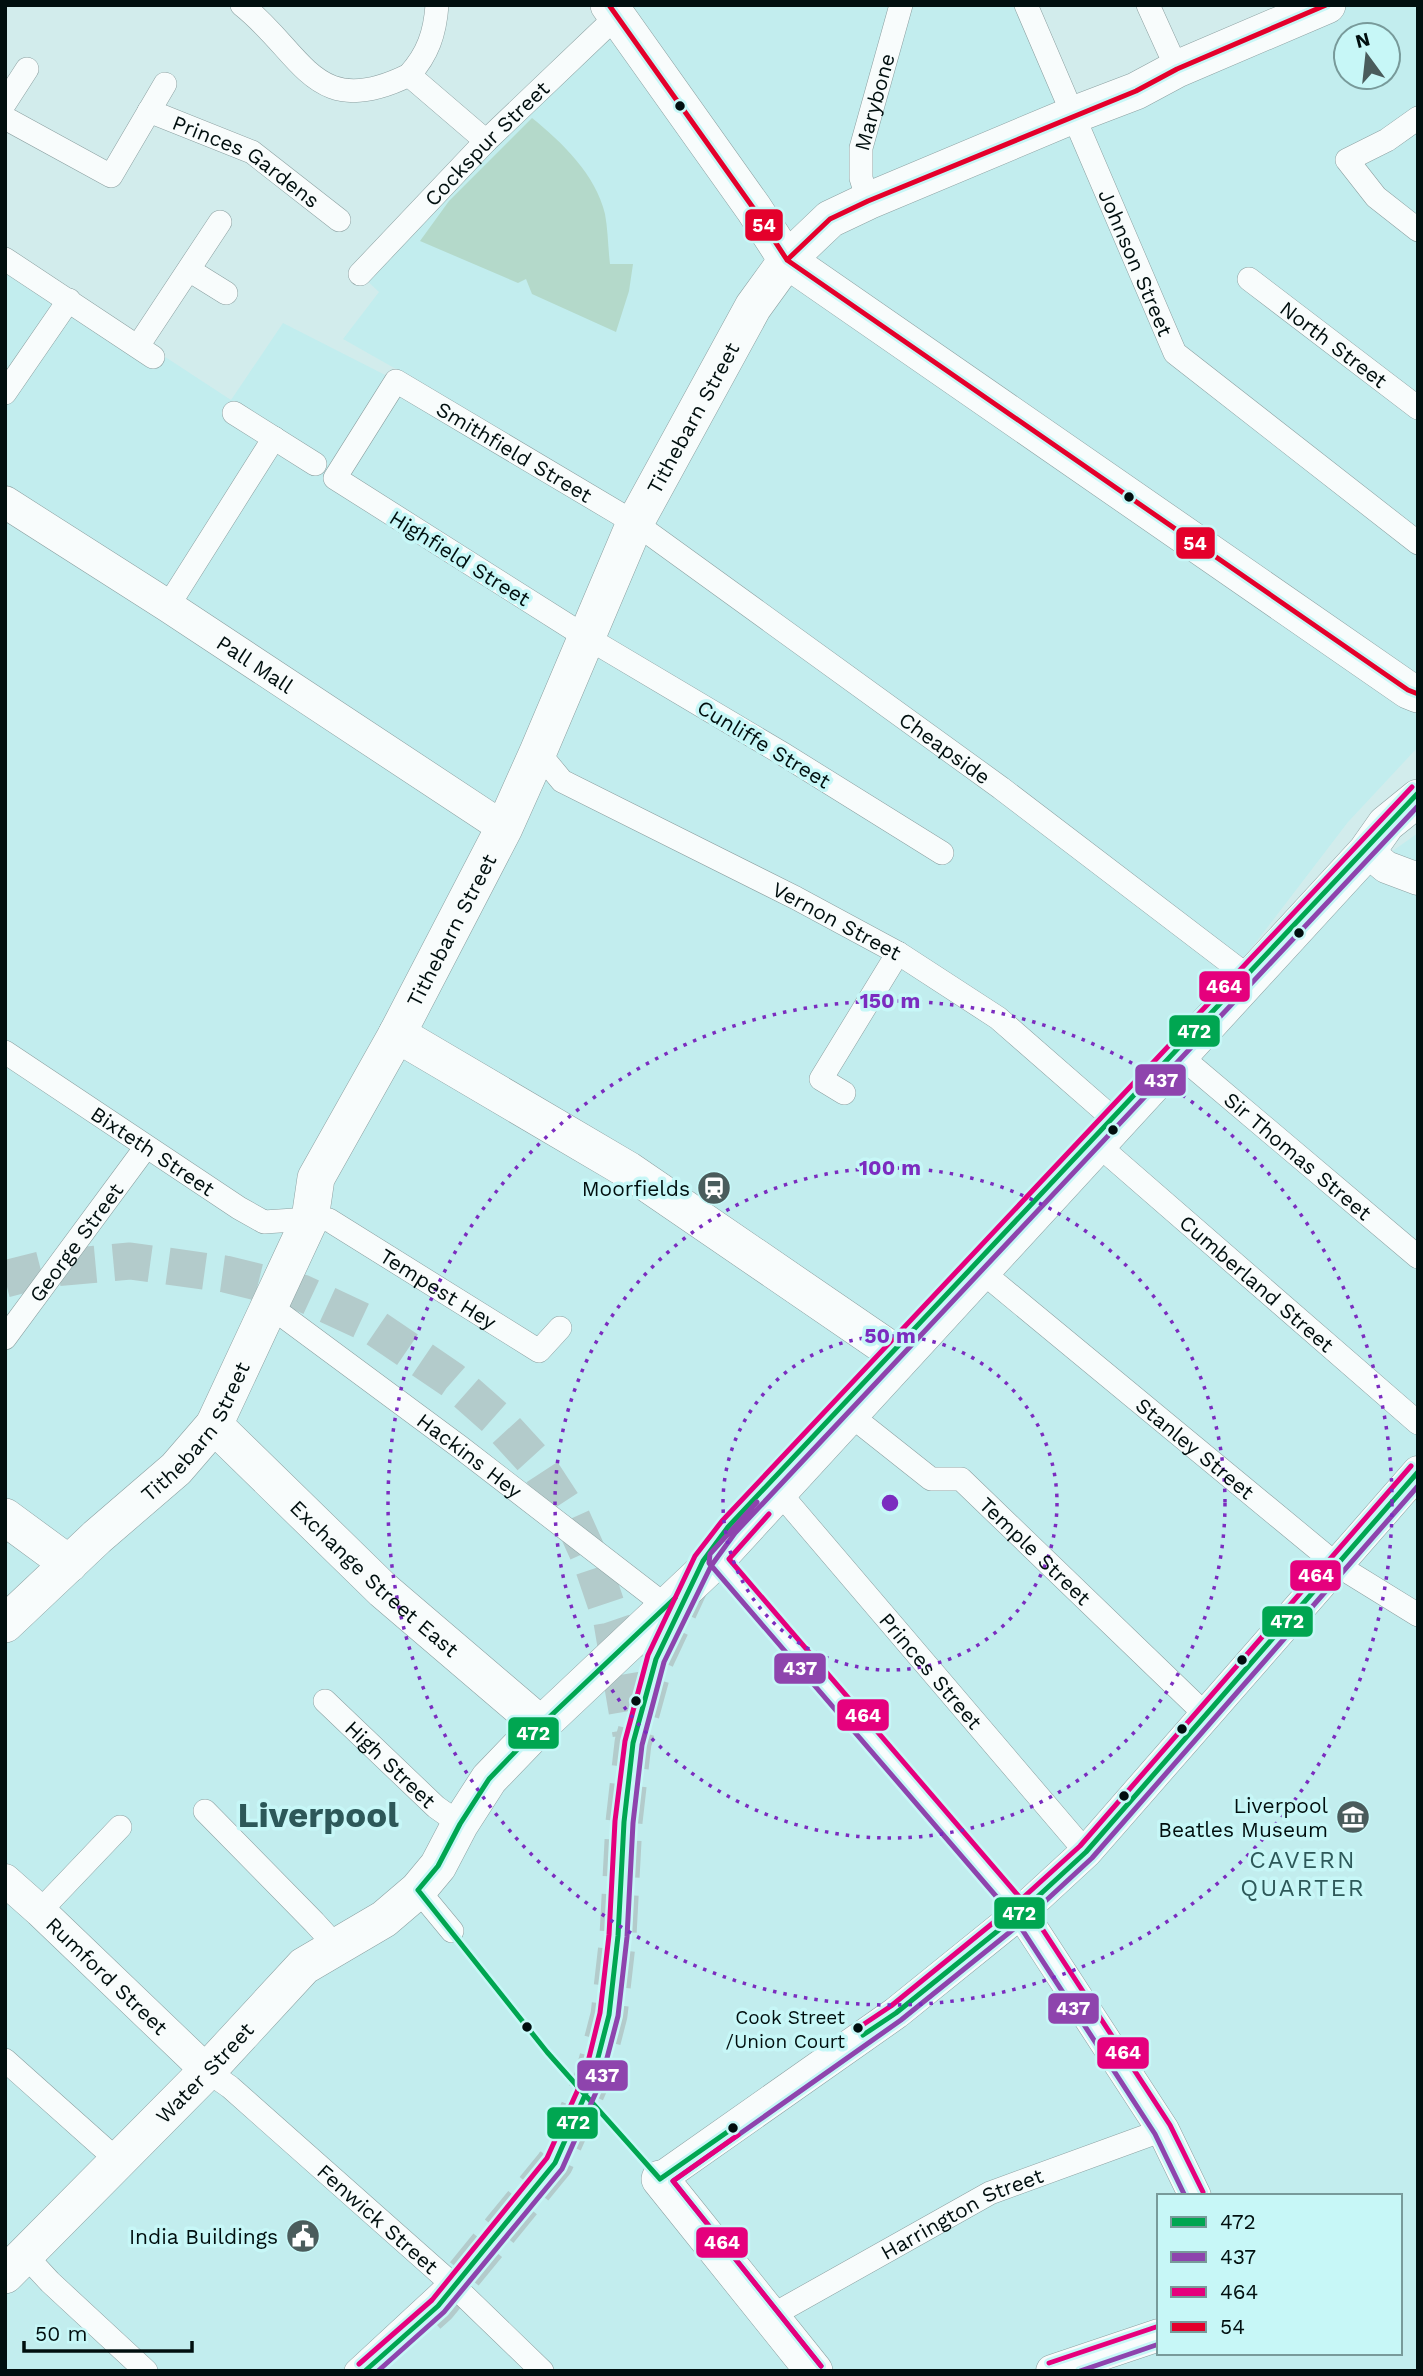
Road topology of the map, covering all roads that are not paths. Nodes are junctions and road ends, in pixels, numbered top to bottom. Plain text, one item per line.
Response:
1 (242, 5) edge
2 (438, 5) edge
3 (901, 5) edge
4 (1026, 5) edge
5 (1148, 5) edge
6 (1326, 5) edge
7 (613, 10) edge
8 (27, 69) dead end
9 (1177, 69) junction
10 (409, 75) junction
11 (165, 84) dead end
12 (5, 103) edge
13 (149, 111) junction
14 (1073, 114) junction
15 (5, 118) edge
16 (1418, 118) edge
17 (486, 141) junction
18 (867, 201) junction
19 (339, 220) dead end
20 (220, 222) dead end
21 (1418, 230) edge
22 (5, 259) edge
23 (788, 260) junction
24 (189, 270) junction
25 (360, 274) dead end
26 (1249, 279) dead end
27 (226, 293) dead end
28 (69, 300) junction
29 (5, 393) edge
30 (1418, 408) edge
31 (234, 413) dead end
32 (274, 438) junction
33 (315, 464) dead end
34 (335, 478) joint
35 (5, 502) edge
36 (635, 523) junction
37 (1418, 543) edge
38 (168, 606) junction
39 (586, 637) junction
40 (1418, 694) edge
41 (538, 752) junction
42 (1418, 777) edge
43 (1418, 798) edge
44 (504, 828) junction
45 (1377, 838) junction
46 (942, 853) dead end
47 (1418, 879) edge
48 (898, 953) junction
49 (1250, 978) junction
50 (397, 1034) junction
51 (5, 1052) edge
52 (1179, 1055) junction
53 (844, 1093) dead end
54 (1107, 1133) junction
55 (146, 1147) junction
56 (310, 1219) junction
57 (1418, 1257) edge
58 (981, 1271) junction
59 (271, 1307) junction
60 (560, 1328) dead end
61 (5, 1338) edge
62 (901, 1357) junction
63 (849, 1413) junction
64 (1418, 1423) edge
65 (214, 1425) junction
66 (1418, 1472) edge
67 (778, 1491) junction
68 (5, 1517) edge
69 (717, 1559) junction
70 (69, 1563) junction
71 (1337, 1565) junction
72 (666, 1606) junction
73 (1418, 1615) edge
74 (5, 1624) edge
75 (325, 1701) dead end
76 (1206, 1715) junction
77 (541, 1725) junction
78 (205, 1811) dead end
79 (460, 1824) junction
80 (120, 1827) dead end
81 (1086, 1852) junction
82 (5, 1880) edge
83 (418, 1890) junction
84 (40, 1910) junction
85 (1021, 1912) junction
86 (452, 1931) dead end
87 (331, 1949) junction
88 (5, 2060) edge
89 (207, 2071) junction
90 (1163, 2130) junction
91 (117, 2160) junction
92 (660, 2179) joint
93 (1194, 2194) edge
94 (15, 2265) edge
95 (451, 2283) junction
96 (771, 2316) junction
97 (1157, 2336) edge
98 (146, 2371) edge
99 (356, 2371) edge
100 (542, 2371) edge
101 (814, 2371) edge
102 (1052, 2371) edge

1 - 10 street
2 - 10 street
3 - 18 street, Marybone
4 - 14 street, Johnson Street
5 - 9 street
6 - 9 main road, Tithebarn Street
7 - 17 street, Cockspur Street
7 - 23 main road
8 - 12 street
9 - 14 main road, Tithebarn Street
10 - 17 street
11 - 13 street, Princes Gardens
13 - 15 street, Princes Gardens
13 - 19 street, Princes Gardens
14 - 18 main road, Tithebarn Street
14 - 37 street, Johnson Street
16 - 21 street
17 - 25 street, Cockspur Street
18 - 23 main road, Tithebarn Street
20 - 24 street
22 - 28 street
23 - 36 main road, Tithebarn Street
23 - 40 main road
24 - 27 street
24 - 28 street
26 - 30 street, North Street
28 - 29 street
31 - 32 street
32 - 33 street
32 - 38 street
34 - 36 street, Smithfield Street
34 - 39 street, Highfield Street
35 - 38 street, Pall Mall
36 - 39 main road, Tithebarn Street
36 - 49 street, Cheapside
38 - 44 street, Pall Mall
39 - 41 main road, Tithebarn Street
39 - 46 street, Cunliffe Street
41 - 44 main road, Tithebarn Street
41 - 48 street, Vernon Street
42 - 45 main road
43 - 45 main road
44 - 50 main road, Tithebarn Street
45 - 47 street
45 - 49 main road, Water Street
48 - 53 street
48 - 54 street, Vernon Street
49 - 52 main road, Water Street
50 - 56 main road, Tithebarn Street
50 - 62 main road
51 - 55 street, Bixteth Street
52 - 54 main road, Water Street
52 - 57 street, Sir Thomas Street
54 - 58 main road, Water Street
54 - 64 street, Cumberland Street
55 - 56 street, Bixteth Street
55 - 61 street, George Street
56 - 59 main road, Tithebarn Street
56 - 60 street, Tempest Hey
58 - 62 main road, Water Street
58 - 71 street, Stanley Street
59 - 65 main road, Tithebarn Street
59 - 72 street, Hackins Hey
62 - 63 main road, Water Street
63 - 67 main road, Water Street
63 - 76 street, Temple Street
65 - 70 main road, Tithebarn Street
65 - 77 main road, Exchange Street East
66 - 71 street
67 - 69 main road, Water Street
67 - 81 street, Princes Street
68 - 70 main road
69 - 72 main road, Water Street
69 - 85 street
70 - 74 main road, Tithebarn Street
71 - 73 street, Stanley Street
71 - 76 street
72 - 77 main road, Water Street
75 - 79 street, High Street
76 - 81 street
77 - 79 main road, Water Street
78 - 87 street
79 - 83 main road, Water Street
80 - 84 street
81 - 85 street
82 - 84 street, Rumford Street
83 - 86 street
83 - 87 main road, Water Street
84 - 89 street, Rumford Street
85 - 90 street
85 - 92 street
87 - 89 main road, Water Street
88 - 91 street
89 - 91 main road, Water Street
89 - 95 street, Fenwick Street
90 - 93 street
90 - 96 street, Harrington Street
91 - 94 main road, Water Street
92 - 96 main road
94 - 98 street
95 - 99 street
95 - 100 street, Fenwick Street
96 - 101 main road
97 - 102 street

